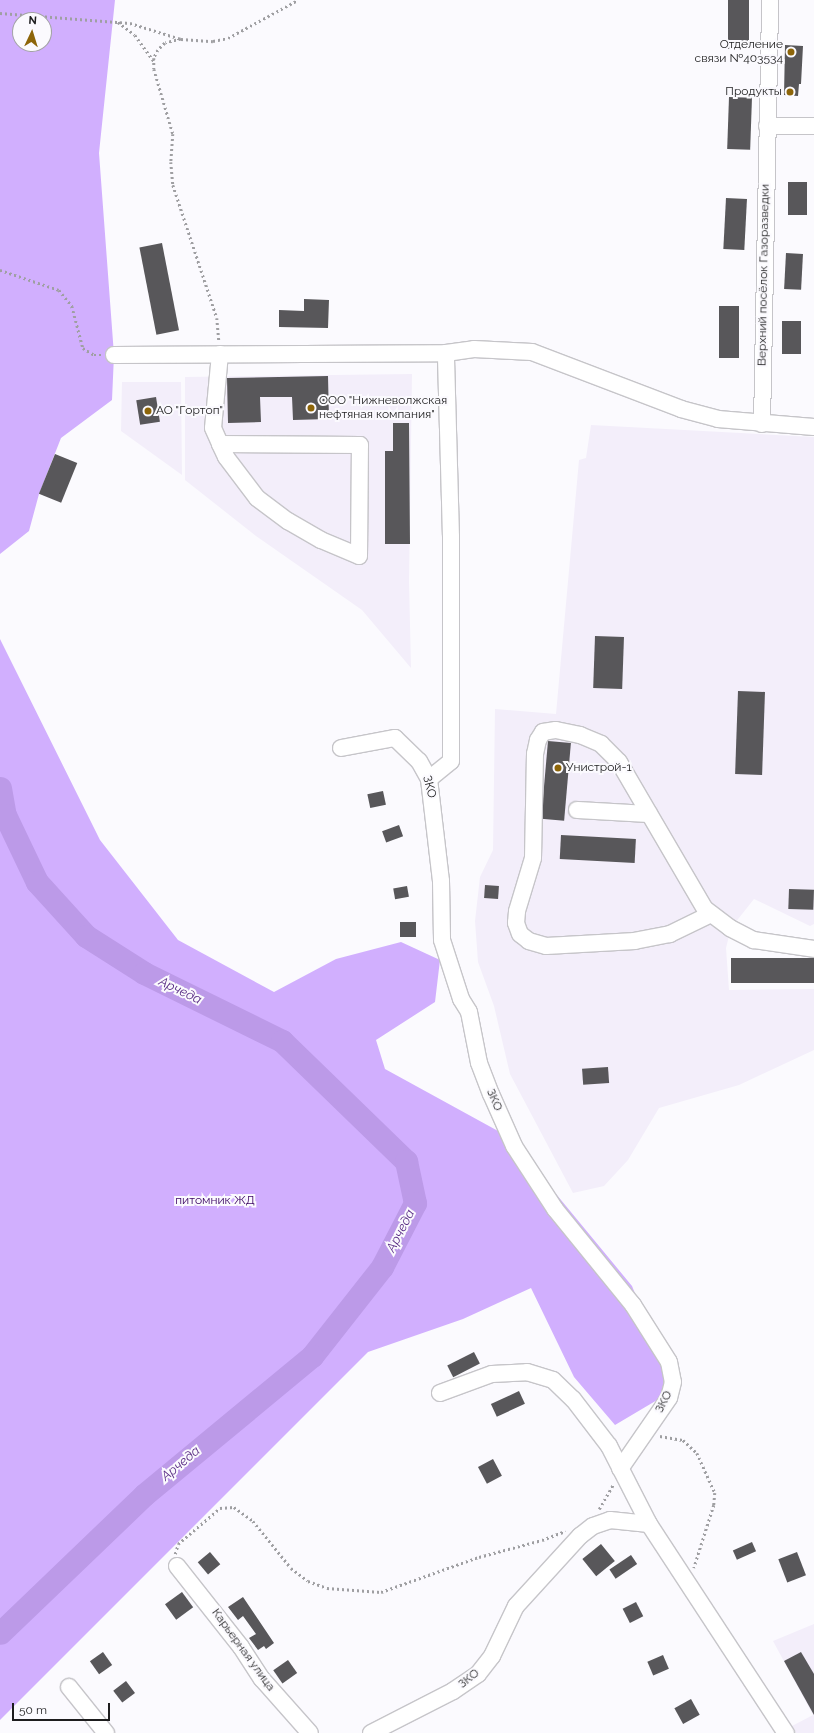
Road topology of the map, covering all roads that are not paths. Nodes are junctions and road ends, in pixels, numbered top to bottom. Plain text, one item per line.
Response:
1 (770, 0) edge
2 (767, 126) junction
3 (814, 126) edge
4 (446, 353) junction
5 (220, 354) junction
6 (114, 355) road end
7 (762, 424) junction
8 (814, 427) edge
9 (220, 444) junction
10 (341, 748) dead end
11 (429, 779) junction
12 (577, 810) dead end
13 (649, 814) junction
14 (711, 914) junction
15 (814, 949) edge
16 (440, 1393) dead end
17 (620, 1468) junction
18 (649, 1524) junction
19 (177, 1566) road end
20 (69, 1687) dead end
21 (106, 1733) edge
22 (310, 1733) edge
23 (371, 1733) edge
24 (786, 1733) edge

1 - 2 street, Верхний посёлок Газоразведки
2 - 3 street
2 - 7 street, Верхний посёлок Газоразведки
4 - 5 street
4 - 7 street
4 - 11 street
5 - 6 street
5 - 9 street
7 - 8 street
9 - 9 street
10 - 11 street, ЗКО
11 - 17 street, ЗКО
12 - 13 street
13 - 14 street
13 - 14 street
14 - 15 street
16 - 17 street
17 - 18 street
18 - 23 street, ЗКО
18 - 24 street
19 - 22 street, Карьерная улица
20 - 21 street

